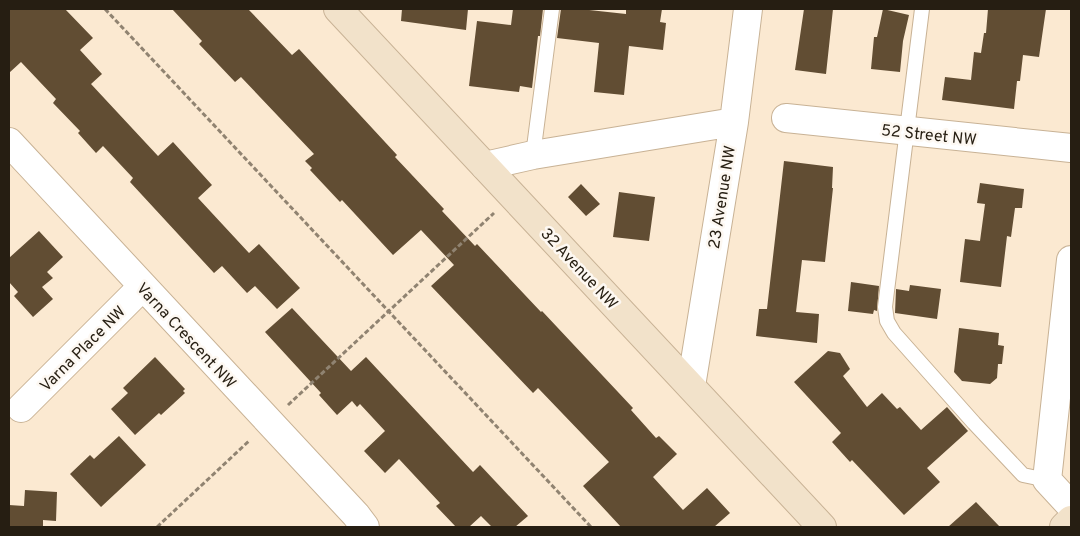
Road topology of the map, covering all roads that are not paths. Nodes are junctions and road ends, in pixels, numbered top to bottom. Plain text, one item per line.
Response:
1 (552, 9) edge
2 (748, 9) edge
3 (922, 9) edge
4 (349, 13) edge
5 (786, 118) dead end
6 (734, 122) junction
7 (908, 132) junction
8 (9, 142) edge
9 (1071, 148) edge
10 (534, 156) junction
11 (485, 166) junction
12 (1071, 260) edge
13 (142, 287) junction
14 (691, 386) junction
15 (21, 408) dead end
16 (1047, 480) junction
17 (1071, 506) edge
18 (1071, 520) edge
19 (365, 527) edge
20 (822, 527) edge
21 (1064, 527) edge

1 - 10 lane
2 - 6 street, 23 Avenue NW
3 - 7 lane
4 - 11 street, 32 Avenue NW
5 - 7 street, 52 Street NW
6 - 10 street
6 - 14 street, 23 Avenue NW
7 - 9 street, 52 Street NW
7 - 16 lane
8 - 13 street, Varna Crescent NW
10 - 11 street
11 - 14 street, 32 Avenue NW
12 - 16 street
13 - 15 street, Varna Place NW
13 - 19 street, Varna Crescent NW
14 - 20 street, 32 Avenue NW
16 - 17 street
18 - 21 street

